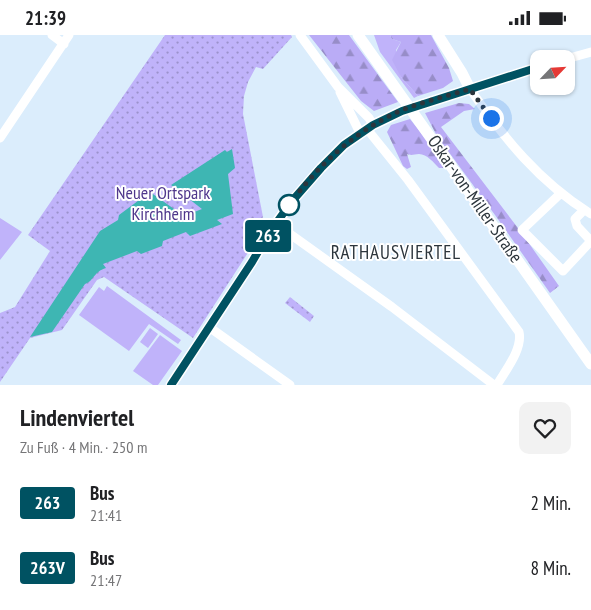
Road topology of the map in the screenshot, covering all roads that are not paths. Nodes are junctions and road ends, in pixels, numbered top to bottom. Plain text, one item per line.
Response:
1 (52, 35) edge
2 (69, 35) edge
3 (300, 35) edge
4 (358, 35) edge
5 (370, 35) edge
6 (438, 35) edge
7 (64, 43) junction
8 (591, 52) edge
9 (575, 56) edge
10 (375, 58) junction
11 (530, 70) edge
12 (338, 87) junction
13 (470, 89) junction
14 (366, 129) junction
15 (1, 133) edge
16 (561, 193) junction
17 (588, 212) edge
18 (276, 224) junction
19 (209, 327) junction
20 (591, 364) edge
21 (171, 385) edge
22 (290, 385) edge
23 (495, 385) edge

1 - 7 street
2 - 7 street
3 - 12 street
4 - 10 main road, Oskar-von-Miller-Straße
5 - 10 main road
6 - 13 main road
7 - 15 street
8 - 9 street
10 - 20 main road, Oskar-von-Miller-Straße
11 - 13 street
12 - 14 street
12 - 14 street
13 - 14 street
13 - 16 street
14 - 18 street
14 - 23 street
16 - 17 street
16 - 17 street
18 - 19 street
18 - 23 street
19 - 21 street
19 - 22 street

